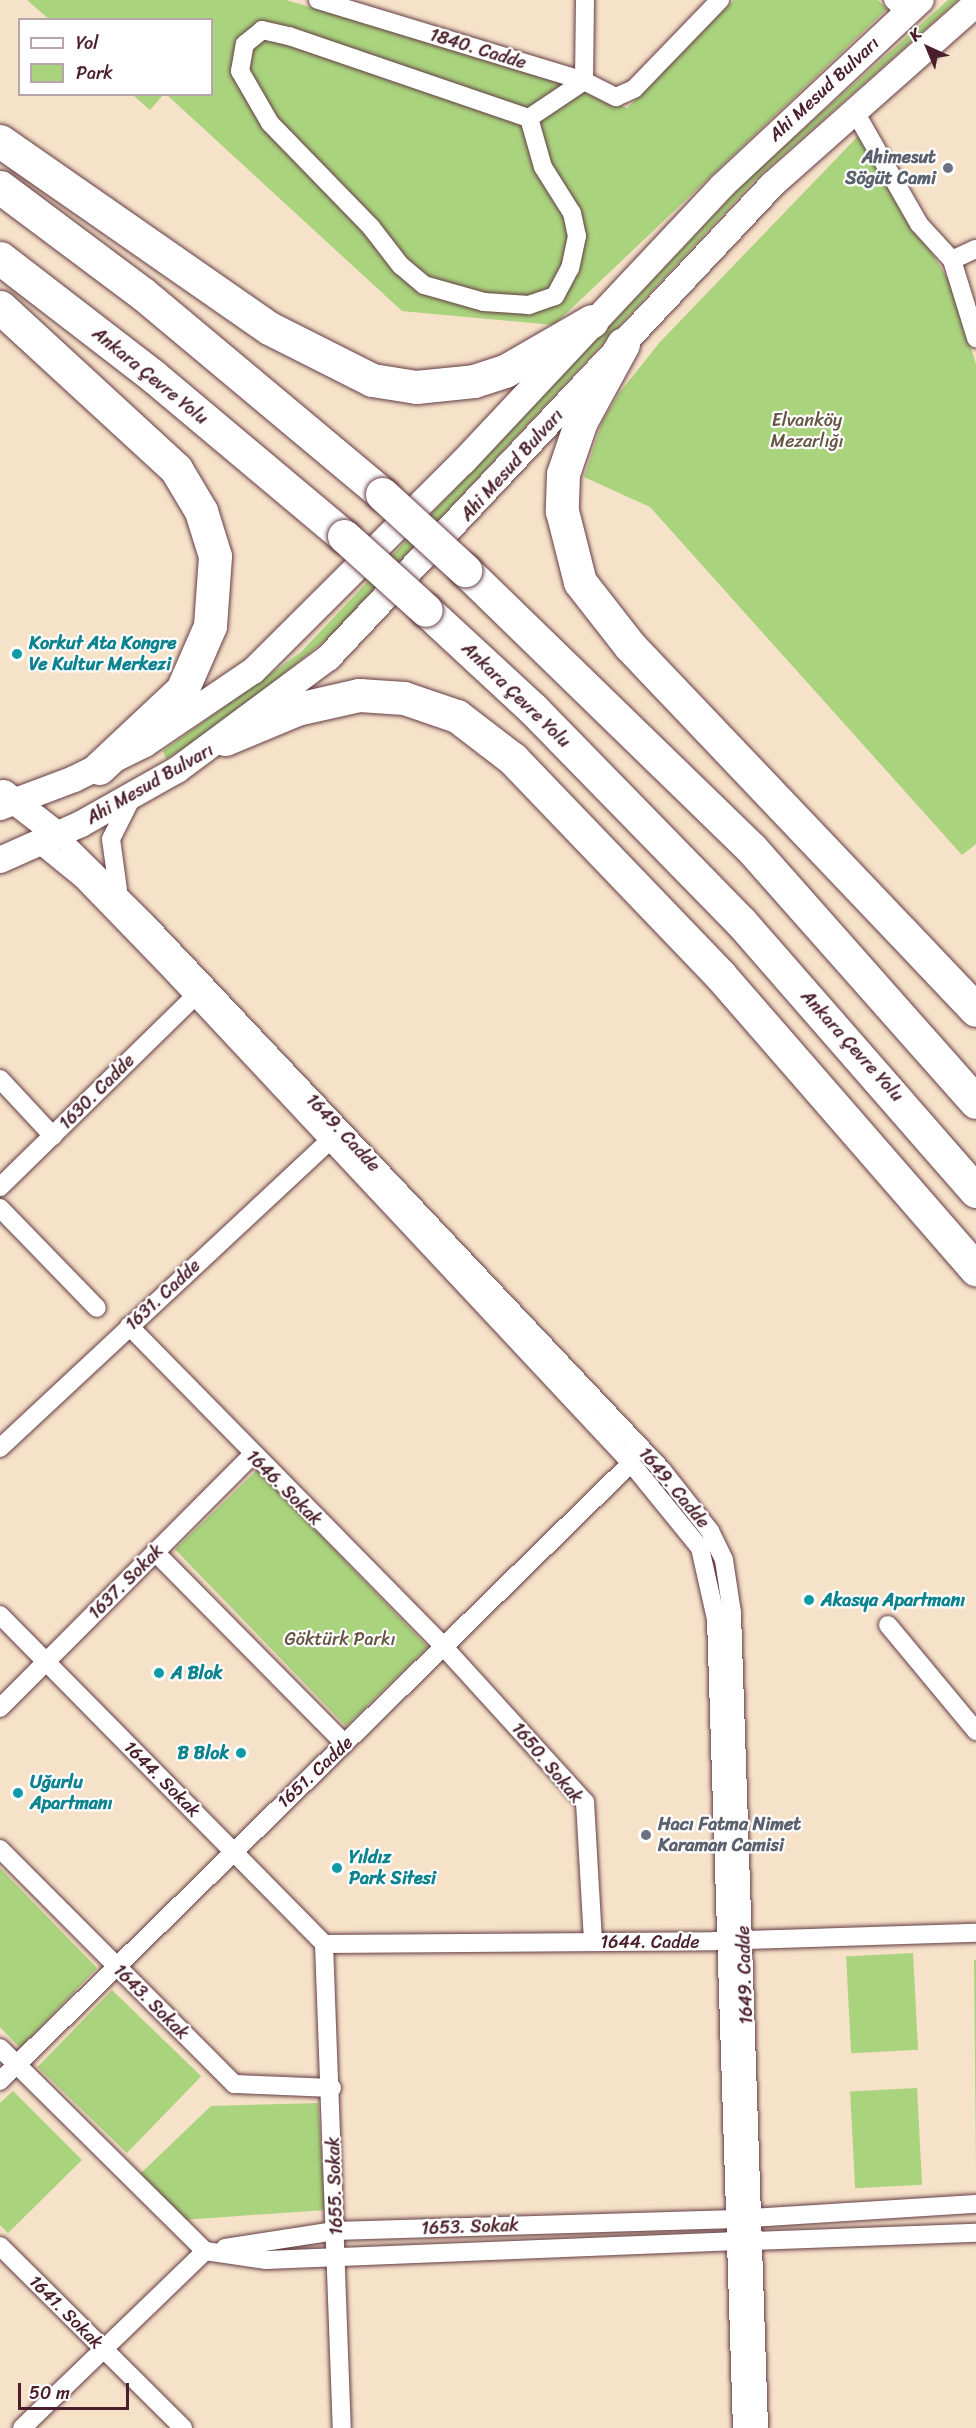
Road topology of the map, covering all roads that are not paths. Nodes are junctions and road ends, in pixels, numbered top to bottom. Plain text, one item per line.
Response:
1 (318, 0) edge
2 (585, 0) edge
3 (720, 0) edge
4 (907, 4) edge
5 (976, 4) edge
6 (584, 81) junction
7 (854, 110) junction
8 (529, 118) junction
9 (0, 141) edge
10 (0, 188) edge
11 (976, 249) edge
12 (0, 258) edge
13 (952, 260) junction
14 (0, 307) edge
15 (592, 321) junction
16 (976, 338) edge
17 (623, 344) junction
18 (225, 739) junction
19 (99, 768) junction
20 (133, 795) junction
21 (5, 799) edge
22 (48, 840) junction
23 (0, 860) edge
24 (119, 894) junction
25 (193, 998) junction
26 (976, 1010) edge
27 (0, 1079) edge
28 (976, 1102) edge
29 (53, 1136) junction
30 (327, 1143) junction
31 (0, 1187) edge
32 (976, 1191) edge
33 (0, 1208) edge
34 (976, 1269) edge
35 (97, 1308) dead end
36 (129, 1326) junction
37 (0, 1448) edge
38 (252, 1455) junction
39 (631, 1463) junction
40 (155, 1552) junction
41 (0, 1615) edge
42 (888, 1625) dead end
43 (444, 1646) junction
44 (46, 1663) junction
45 (0, 1708) edge
46 (976, 1731) edge
47 (345, 1744) junction
48 (0, 1849) edge
49 (232, 1849) junction
50 (976, 1933) edge
51 (736, 1941) junction
52 (593, 1942) junction
53 (324, 1944) junction
54 (115, 1966) junction
55 (0, 2048) edge
56 (16, 2065) junction
57 (0, 2081) edge
58 (332, 2088) junction
59 (976, 2204) edge
60 (744, 2219) junction
61 (335, 2231) junction
62 (976, 2233) edge
63 (745, 2241) junction
64 (0, 2246) edge
65 (205, 2251) junction
66 (337, 2256) junction
67 (104, 2349) junction
68 (22, 2428) edge
69 (183, 2428) edge
70 (342, 2428) edge
71 (742, 2428) edge
72 (759, 2428) edge

1 - 6 street, 1840. Cadde
2 - 6 street
3 - 6 street, 1840. Cadde
4 - 15 main road, Ahi Mesud Bulvarı
5 - 7 main road, Ahi Mesud Bulvarı
6 - 8 street
7 - 13 street
7 - 17 main road, Ahi Mesud Bulvarı
8 - 8 street
9 - 15 highway
10 - 28 highway, bridge
11 - 13 street
12 - 32 highway, Ankara Çevre Yolu, bridge
13 - 16 street
14 - 19 highway
15 - 19 main road, Ahi Mesud Bulvarı
17 - 18 main road, Ahi Mesud Bulvarı
17 - 26 highway
18 - 20 main road, Ahi Mesud Bulvarı
18 - 34 highway
19 - 21 main road, Ahi Mesud Bulvarı
20 - 22 main road, Ahi Mesud Bulvarı
20 - 24 street
21 - 22 main road
22 - 23 main road, Ahi Mesud Bulvarı
22 - 24 street, 1649. Cadde
22 - 25 street, 1649. Cadde
24 - 51 street, 1649. Cadde
25 - 29 street, 1630. Cadde
25 - 30 street, 1649. Cadde
27 - 29 street
29 - 31 street, 1630. Cadde
30 - 36 street, 1631. Cadde
30 - 39 street, 1649. Cadde
33 - 35 street
36 - 37 street, 1631. Cadde
36 - 38 street, 1646. Sokak
38 - 40 street, 1637. Sokak
38 - 43 street, 1646. Sokak
39 - 43 street, 1651. Cadde
39 - 51 street, 1649. Cadde
40 - 44 street, 1637. Sokak
40 - 47 street
41 - 44 street, 1644. Sokak
42 - 46 street
43 - 47 street, 1651. Cadde
43 - 52 street, 1650. Sokak
44 - 45 street, 1637. Sokak
44 - 49 street, 1644. Sokak
47 - 49 street, 1651. Cadde
48 - 54 street, 1643. Sokak
49 - 53 street, 1644. Sokak
49 - 54 street, 1651. Cadde
50 - 51 street, 1644. Cadde
51 - 52 street, 1644. Cadde
51 - 60 street, 1649. Cadde
52 - 53 street, 1644. Cadde
53 - 58 street, 1655. Sokak
54 - 56 street, 1651. Cadde
54 - 58 street, 1643. Sokak
55 - 56 street
56 - 57 street, 1651. Cadde
56 - 65 street
58 - 61 street, 1655. Sokak
59 - 60 street, 1653. Sokak
60 - 61 street, 1653. Sokak
60 - 63 street, 1649. Cadde
61 - 65 street, 1653. Sokak
61 - 66 street, 1655. Sokak
62 - 63 street
63 - 66 street
63 - 71 street, 1649. Cadde
63 - 72 street, 1649. Cadde
64 - 67 street, 1641. Sokak
65 - 66 street
65 - 67 street
66 - 70 street, 1655. Sokak
67 - 68 street
67 - 69 street, 1641. Sokak

